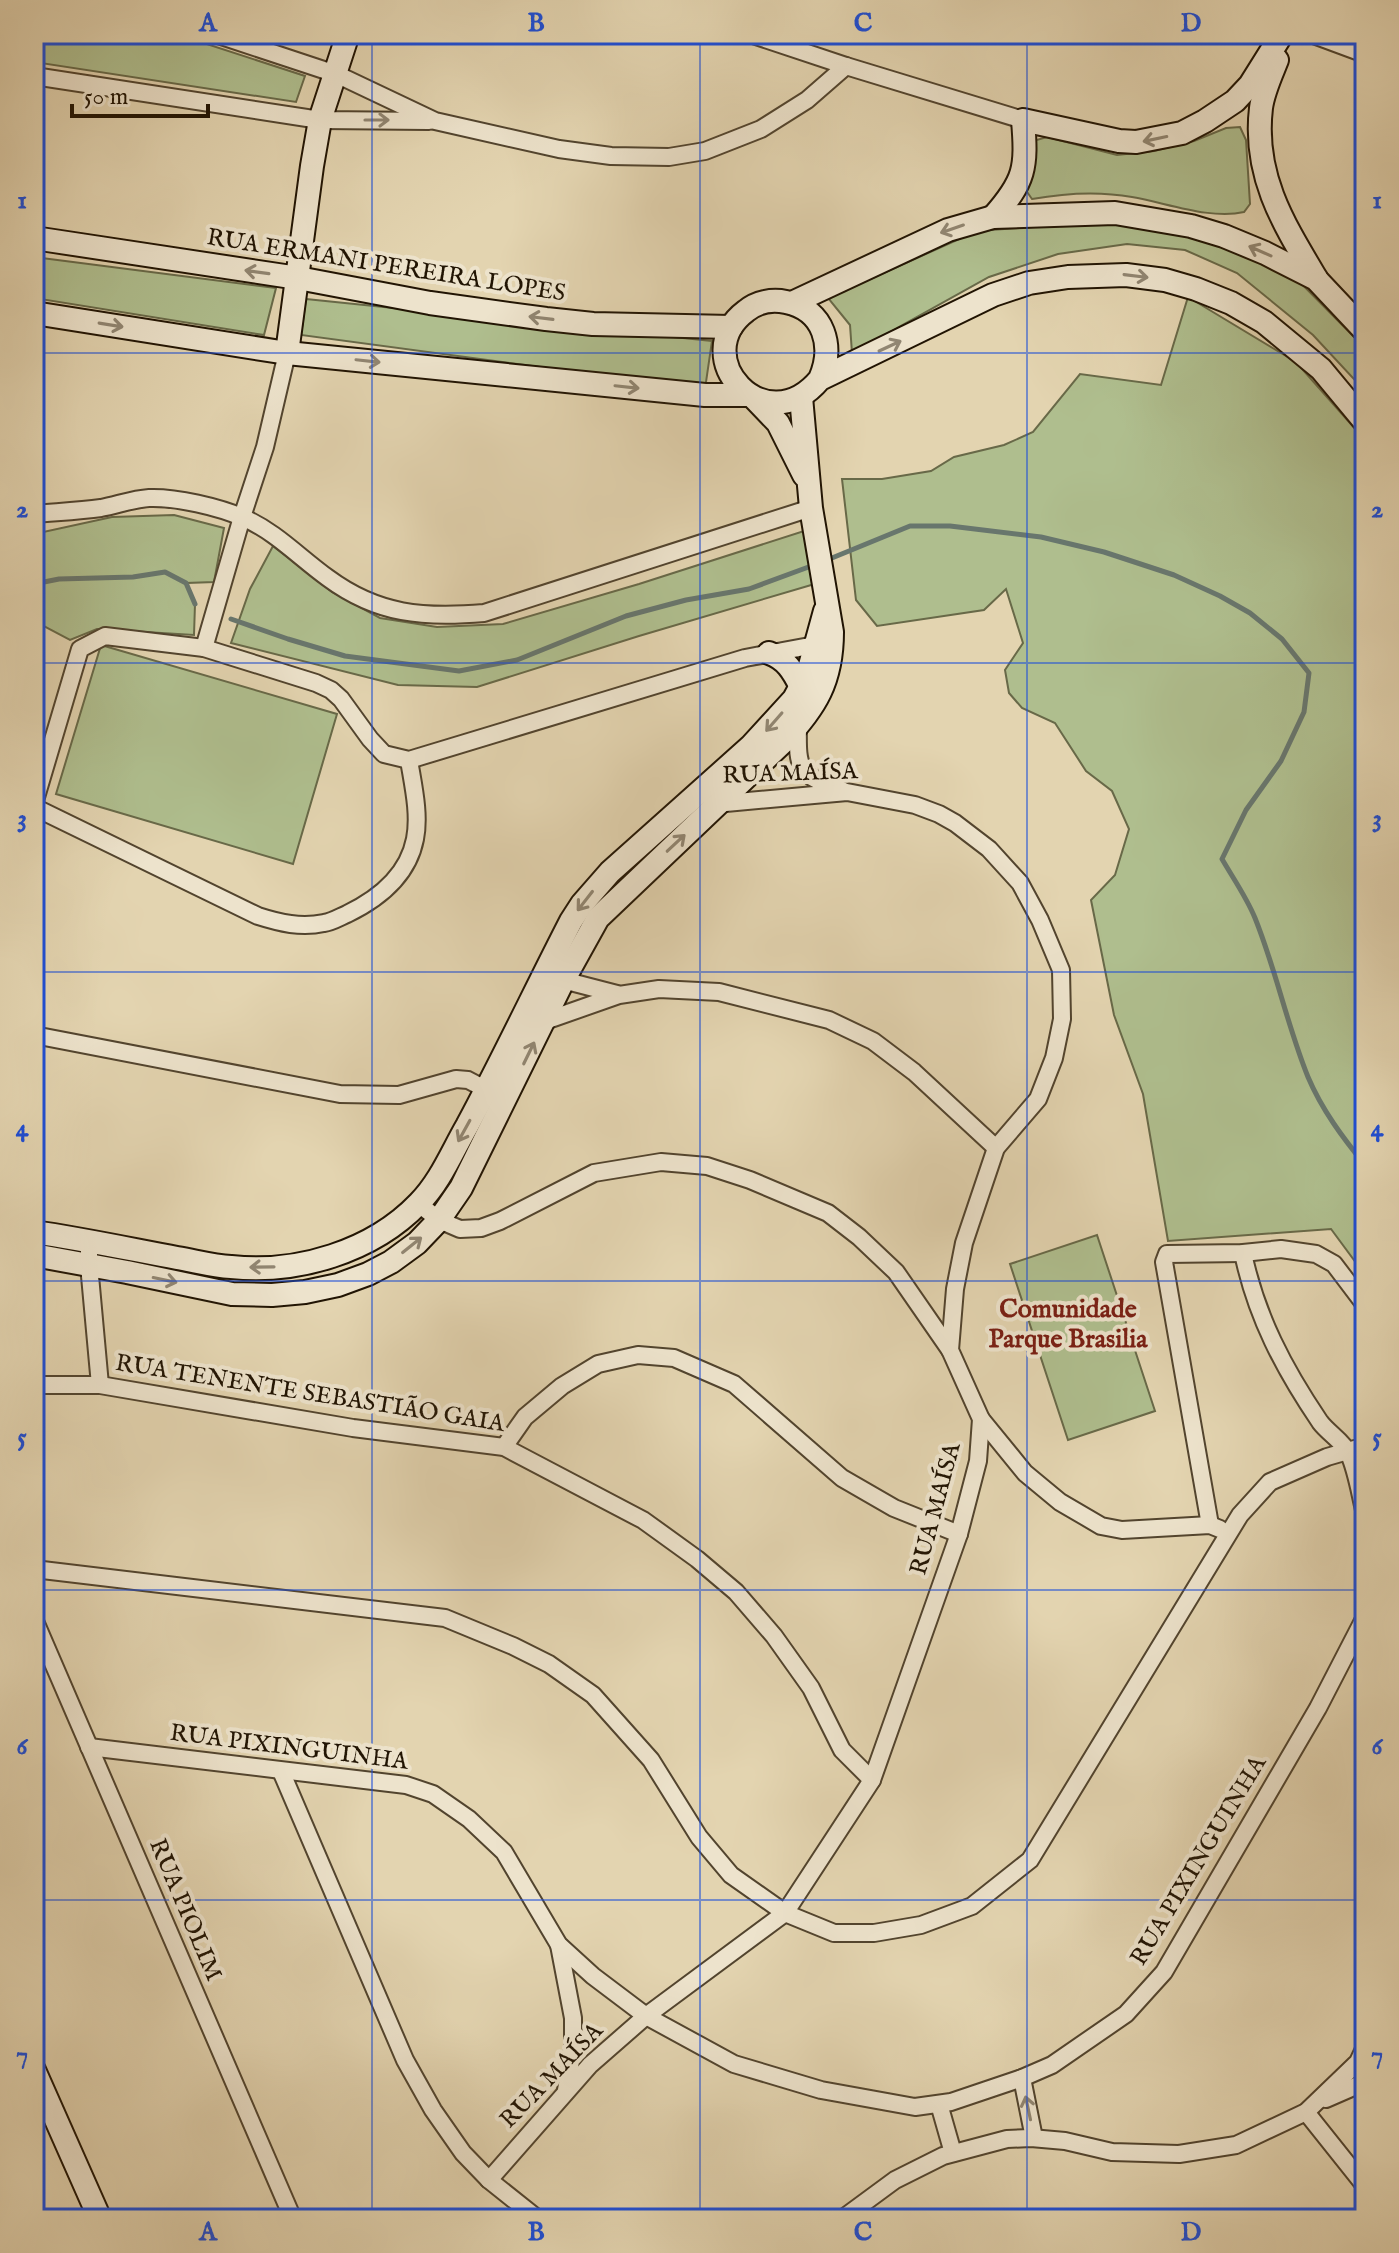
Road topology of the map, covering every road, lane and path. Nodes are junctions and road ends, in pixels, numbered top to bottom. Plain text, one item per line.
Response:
1 (215, 34) edge
2 (348, 34) edge
3 (750, 34) edge
4 (1284, 34) edge
5 (1311, 34) edge
6 (1365, 54) edge
7 (846, 66) junction
8 (336, 74) junction
9 (34, 76) edge
10 (1226, 108) junction
11 (320, 120) junction
12 (1023, 120) junction
13 (435, 121) junction
14 (1260, 131) junction
15 (993, 217) junction
16 (34, 238) edge
17 (298, 278) junction
18 (1316, 279) junction
19 (792, 303) junction
20 (34, 313) edge
21 (731, 327) junction
22 (1365, 331) edge
23 (287, 353) junction
24 (820, 379) junction
25 (751, 396) junction
26 (801, 397) junction
27 (1365, 422) edge
28 (812, 507) junction
29 (34, 514) edge
30 (242, 517) junction
31 (824, 645) junction
32 (204, 648) junction
33 (769, 653) junction
34 (801, 687) junction
35 (798, 726) junction
36 (409, 760) junction
37 (847, 792) junction
38 (710, 797) junction
39 (34, 805) edge
40 (554, 977) junction
41 (619, 995) junction
42 (535, 1016) junction
43 (34, 1035) edge
44 (496, 1094) junction
45 (996, 1148) junction
46 (419, 1204) junction
47 (439, 1220) junction
48 (34, 1232) edge
49 (89, 1240) junction
50 (1243, 1253) junction
51 (34, 1255) edge
52 (89, 1265) junction
53 (1365, 1305) edge
54 (950, 1350) junction
55 (34, 1385) edge
56 (100, 1385) junction
57 (981, 1419) junction
58 (1365, 1446) edge
59 (504, 1447) junction
60 (1347, 1450) junction
61 (1365, 1514) edge
62 (1210, 1525) junction
63 (1230, 1532) junction
64 (959, 1534) junction
65 (34, 1569) edge
66 (1365, 1617) edge
67 (34, 1619) edge
68 (89, 1747) junction
69 (281, 1771) junction
70 (872, 1780) junction
71 (785, 1913) junction
72 (559, 1945) junction
73 (646, 2016) junction
74 (1365, 2047) edge
75 (34, 2070) edge
76 (1022, 2078) junction
77 (1365, 2082) edge
78 (566, 2092) junction
79 (939, 2104) junction
80 (1310, 2108) junction
81 (1034, 2138) junction
82 (953, 2153) junction
83 (489, 2180) junction
84 (1365, 2186) edge
85 (100, 2219) edge
86 (293, 2219) edge
87 (538, 2219) edge
88 (842, 2219) edge

1 - 8 street
2 - 8 street
3 - 7 street
4 - 10 street
4 - 14 street
5 - 6 street
7 - 12 street
7 - 13 street
8 - 11 street
8 - 13 street
9 - 11 street
10 -> 12 street
10 - 14 street
11 -> 13 street
11 - 17 street
12 - 15 street
14 - 18 street
18 -> 15 street
15 -> 19 street
17 -> 16 street, RUA ERMANI PEREIRA LOPES
21 -> 17 street, RUA ERMANI PEREIRA LOPES
17 - 23 street
18 - 22 street
19 - 21 street
19 - 24 street
20 -> 23 street
21 - 25 street
23 -> 25 street
23 - 30 street
24 - 26 street
24 -> 27 street
25 - 26 street
25 - 28 street
26 - 28 street
28 - 30 street
28 - 31 street
29 - 30 street
30 - 32 street
31 - 33 street
31 - 34 street
31 - 35 street
32 - 36 street
32 - 39 street
33 - 34 street
33 - 36 street
34 -> 38 street
35 - 37 street
35 - 38 street
36 - 39 street
37 - 38 street, RUA MAÍSA
37 - 45 street, RUA MAÍSA
38 - 40 street
40 - 41 street
40 - 42 street
41 - 42 street
41 - 45 street
42 - 44 street
43 - 44 street
44 -> 46 street
44 - 47 street
45 - 54 street, RUA MAÍSA
46 - 47 street
46 -> 49 street
52 -> 47 street
47 - 54 street
48 - 49 street
49 - 52 street
50 - 53 street
50 - 60 street
50 - 62 street
51 - 52 street
52 - 56 street
54 - 57 street, RUA MAÍSA
55 - 56 street, RUA TENENTE SEBASTIÃO GAIA
56 - 59 street, RUA TENENTE SEBASTIÃO GAIA
57 - 62 street
57 - 64 street, RUA MAÍSA
58 - 60 street
59 - 64 street
59 - 70 street, RUA TENENTE SEBASTIÃO GAIA
60 - 61 street
60 - 63 street
62 - 63 street
63 - 71 street
64 - 70 street, RUA MAÍSA
65 - 71 street
66 - 76 street, RUA PIXINGUINHA
67 - 68 street, RUA PIOLIM
68 - 69 street, RUA PIXINGUINHA
68 - 86 street, RUA PIOLIM
69 - 72 street, RUA PIXINGUINHA
69 - 83 street
70 - 71 street, RUA MAÍSA
71 - 73 street, RUA MAÍSA
72 - 73 street, RUA PIXINGUINHA
72 - 78 street
73 - 78 street, RUA MAÍSA
73 - 79 street, RUA PIXINGUINHA
74 - 80 street
75 - 85 street
76 - 79 street, RUA PIXINGUINHA
81 -> 76 street
77 - 80 street
78 - 83 street, RUA MAÍSA
79 - 82 street
80 - 81 street
80 - 84 street
81 - 82 street
82 - 88 street
83 - 87 street

